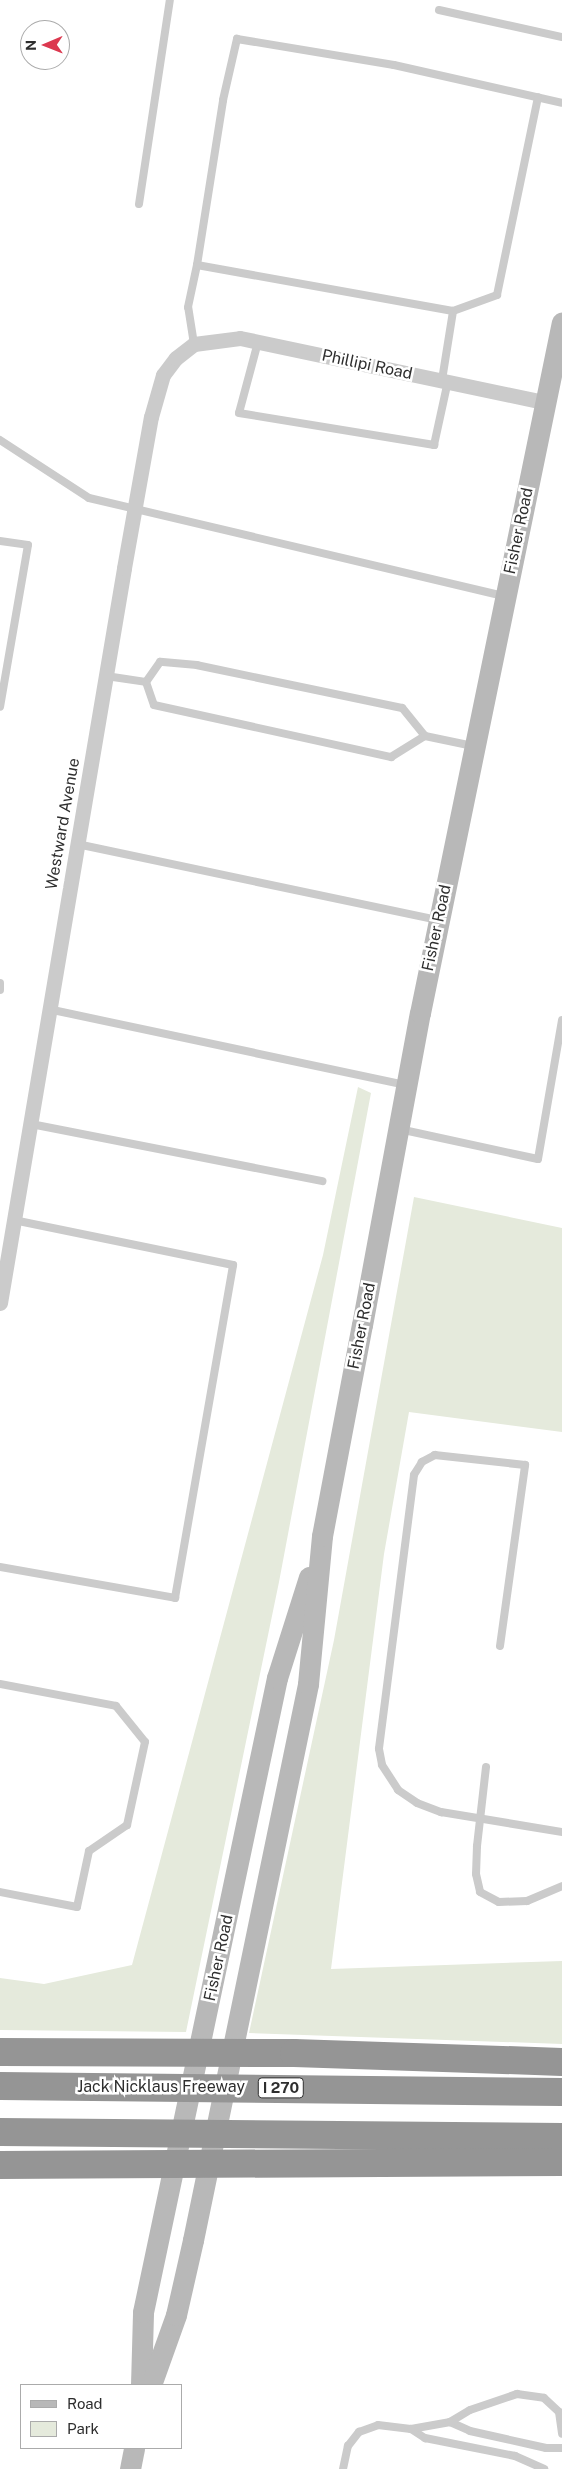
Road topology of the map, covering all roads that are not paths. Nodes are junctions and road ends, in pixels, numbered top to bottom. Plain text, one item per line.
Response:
1 (170, 0) edge
2 (439, 10) dead end
3 (562, 37) edge
4 (538, 97) junction
5 (562, 103) edge
6 (139, 204) dead end
7 (197, 265) junction
8 (453, 312) junction
9 (562, 322) edge
10 (258, 342) junction
11 (194, 344) junction
12 (445, 381) junction
13 (554, 401) edge
14 (0, 440) edge
15 (135, 507) junction
16 (0, 541) edge
17 (506, 596) junction
18 (106, 676) junction
19 (146, 682) junction
20 (0, 707) edge
21 (425, 736) junction
22 (475, 746) junction
23 (77, 844) junction
24 (439, 921) junction
25 (0, 983) edge
26 (0, 990) edge
27 (48, 1009) junction
28 (562, 1020) edge
29 (407, 1085) junction
30 (30, 1124) junction
31 (398, 1129) junction
32 (322, 1181) dead end
33 (14, 1220) junction
34 (0, 1303) edge
35 (322, 1536) junction
36 (0, 1568) edge
37 (500, 1646) dead end
38 (0, 1684) edge
39 (486, 1767) dead end
40 (480, 1819) junction
41 (562, 1832) edge
42 (562, 1886) edge
43 (0, 1892) edge
44 (3, 2051) edge
45 (562, 2062) edge
46 (0, 2086) edge
47 (562, 2092) edge
48 (0, 2132) edge
49 (562, 2137) edge
50 (562, 2162) edge
51 (0, 2165) edge
52 (141, 2384) edge
53 (152, 2384) edge
54 (450, 2422) junction
55 (411, 2429) junction
56 (562, 2434) edge
57 (562, 2448) edge
58 (134, 2449) edge
59 (130, 2469) edge
60 (343, 2469) edge
61 (544, 2469) edge

1 - 6 lane
2 - 3 lane
4 - 5 lane
4 - 7 lane
4 - 8 lane
7 - 8 lane
7 - 11 lane
8 - 12 lane
9 - 13 main road, Fisher Road
10 - 11 street, Phillipi Road
10 - 12 street, Phillipi Road
10 - 12 lane
11 - 15 street, Westward Avenue
12 - 13 street, Phillipi Road
13 - 17 main road, Fisher Road
14 - 15 lane
15 - 17 lane
15 - 18 street, Westward Avenue
16 - 20 lane
17 - 22 main road, Fisher Road
18 - 19 lane
18 - 23 street, Westward Avenue
19 - 21 lane
19 - 21 lane
21 - 22 lane
22 - 24 main road, Fisher Road
23 - 24 lane
23 - 27 street, Westward Avenue
24 - 29 main road, Fisher Road
25 - 26 lane
27 - 29 lane
27 - 30 street, Westward Avenue
28 - 31 lane
29 - 31 main road, Fisher Road
30 - 32 lane
30 - 33 street, Westward Avenue
31 - 35 main road, Fisher Road
33 - 34 street, Westward Avenue
33 - 36 lane
35 - 52 main road, Fisher Road
35 - 53 main road, Fisher Road
37 - 40 lane
38 - 43 lane
39 - 40 lane
40 - 41 lane
40 - 42 lane
44 - 45 highway
46 - 47 highway, Jack Nicklaus Freeway / I 270
48 - 49 highway
50 - 51 highway
54 - 55 lane
54 - 56 lane
54 - 57 lane
55 - 60 lane
55 - 61 lane
58 - 59 main road

